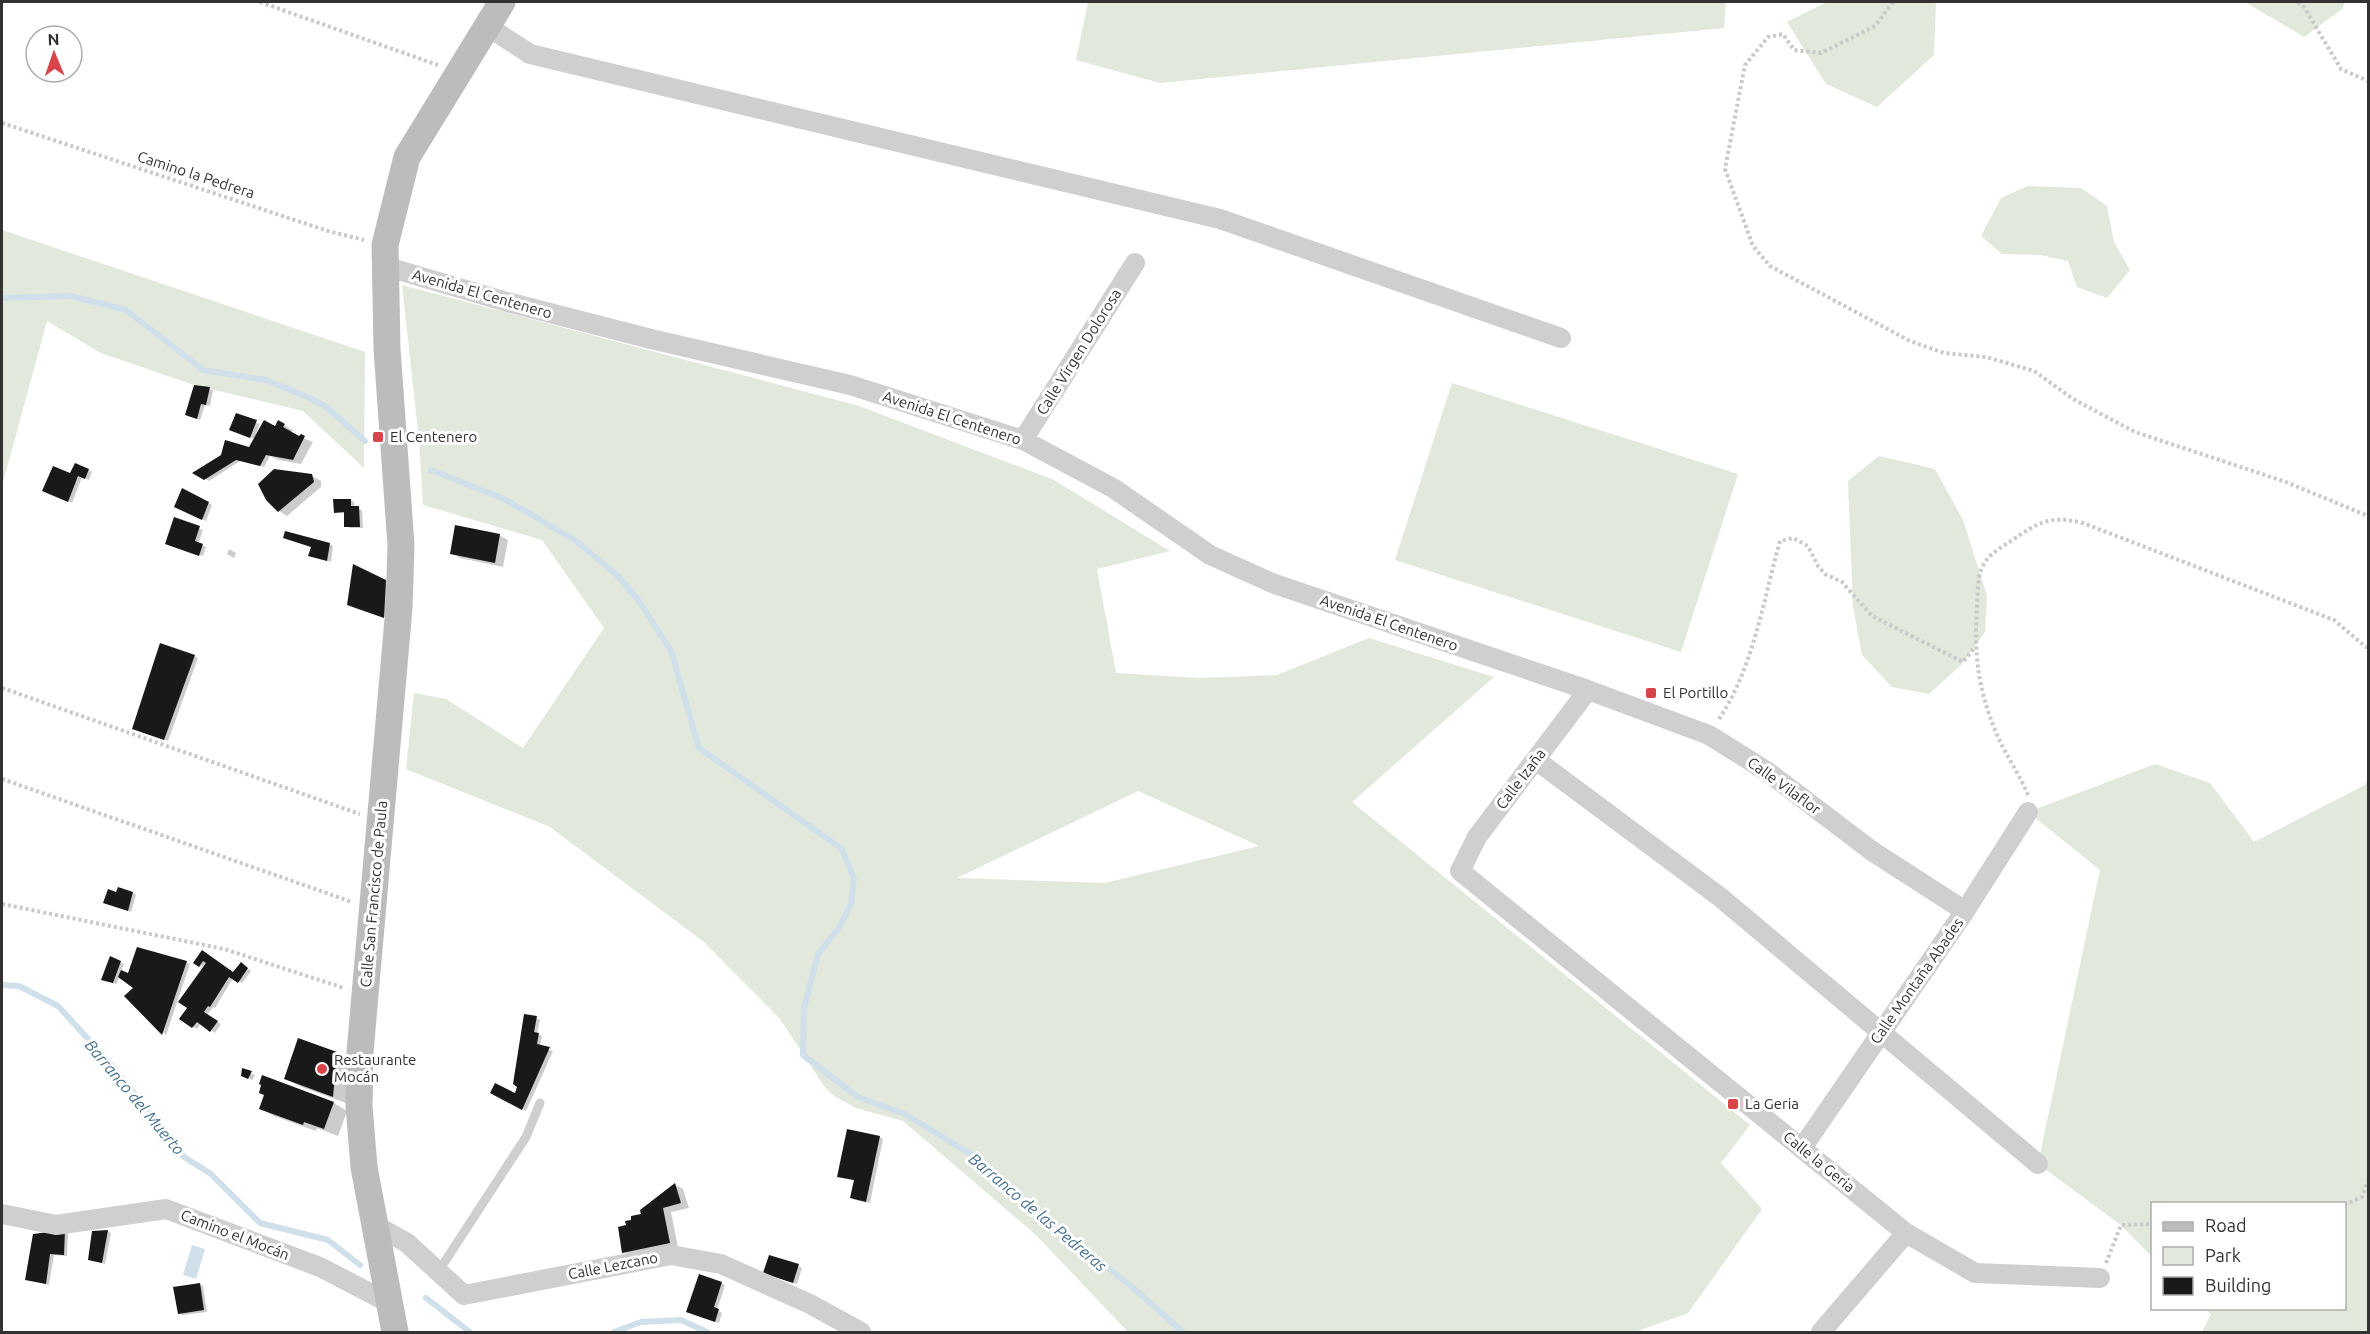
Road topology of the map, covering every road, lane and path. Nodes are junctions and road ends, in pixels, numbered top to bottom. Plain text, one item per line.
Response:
1 (260, 2) edge
2 (502, 2) edge
3 (1893, 2) edge
4 (2298, 2) edge
5 (487, 26) junction
6 (458, 74) junction
7 (2368, 81) edge
8 (2, 123) edge
9 (384, 255) junction
10 (1135, 263) dead end
11 (1561, 338) dead end
12 (1023, 440) junction
13 (2368, 516) edge
14 (1975, 647) junction
15 (2368, 647) edge
16 (2, 688) edge
17 (1588, 690) junction
18 (1708, 735) junction
19 (1536, 760) junction
20 (2, 778) edge
21 (2028, 812) joint
22 (380, 822) junction
23 (1460, 871) joint
24 (2, 904) edge
25 (373, 909) junction
26 (1965, 911) junction
27 (365, 994) junction
28 (1880, 1034) junction
29 (540, 1103) dead end
30 (1802, 1148) junction
31 (2038, 1164) dead end
32 (2368, 1181) edge
33 (2346, 1204) edge
34 (2, 1214) edge
35 (2151, 1224) edge
36 (375, 1226) junction
37 (1906, 1233) junction
38 (438, 1272) junction
39 (2100, 1278) joint
40 (389, 1303) junction
41 (395, 1332) edge
42 (861, 1332) edge
43 (1821, 1332) edge

1 - 6 path
2 - 5 main road, Calle San Francisco de Paula
3 - 13 path
4 - 7 path
5 - 6 main road, Calle San Francisco de Paula
5 - 11 street
6 - 9 main road, Calle San Francisco de Paula
8 - 9 path, Camino la Pedrera
9 - 12 street, Avenida El Centenero
9 - 22 main road, Calle San Francisco de Paula
10 - 12 street, Calle Virgen Dolorosa
12 - 17 street, Avenida El Centenero
14 - 15 path
14 - 18 path
14 - 21 path
16 - 22 path
17 - 18 street, Calle Vilaflor
17 - 19 street, Calle Izaña
18 - 26 street, Calle Vilaflor
19 - 23 street, Calle Izaña
19 - 28 street
20 - 25 path
21 - 26 street, Calle Montaña Abades
22 - 25 main road, Calle San Francisco de Paula
23 - 30 street, Calle la Geria
24 - 27 path
25 - 27 main road, Calle San Francisco de Paula
26 - 28 street, Calle Montaña Abades
27 - 36 main road, Calle San Francisco de Paula
28 - 30 street, Calle Montaña Abades
28 - 31 street
29 - 38 lane
30 - 37 street, Calle la Geria
32 - 33 path
34 - 40 street, Camino el Mocán
35 - 39 path
36 - 38 street, Calle Lezcano
36 - 40 main road, Calle San Francisco de Paula
37 - 39 street, Calle la Geria
37 - 43 street
38 - 42 street, Calle Lezcano
40 - 41 main road, Calle San Francisco de Paula

